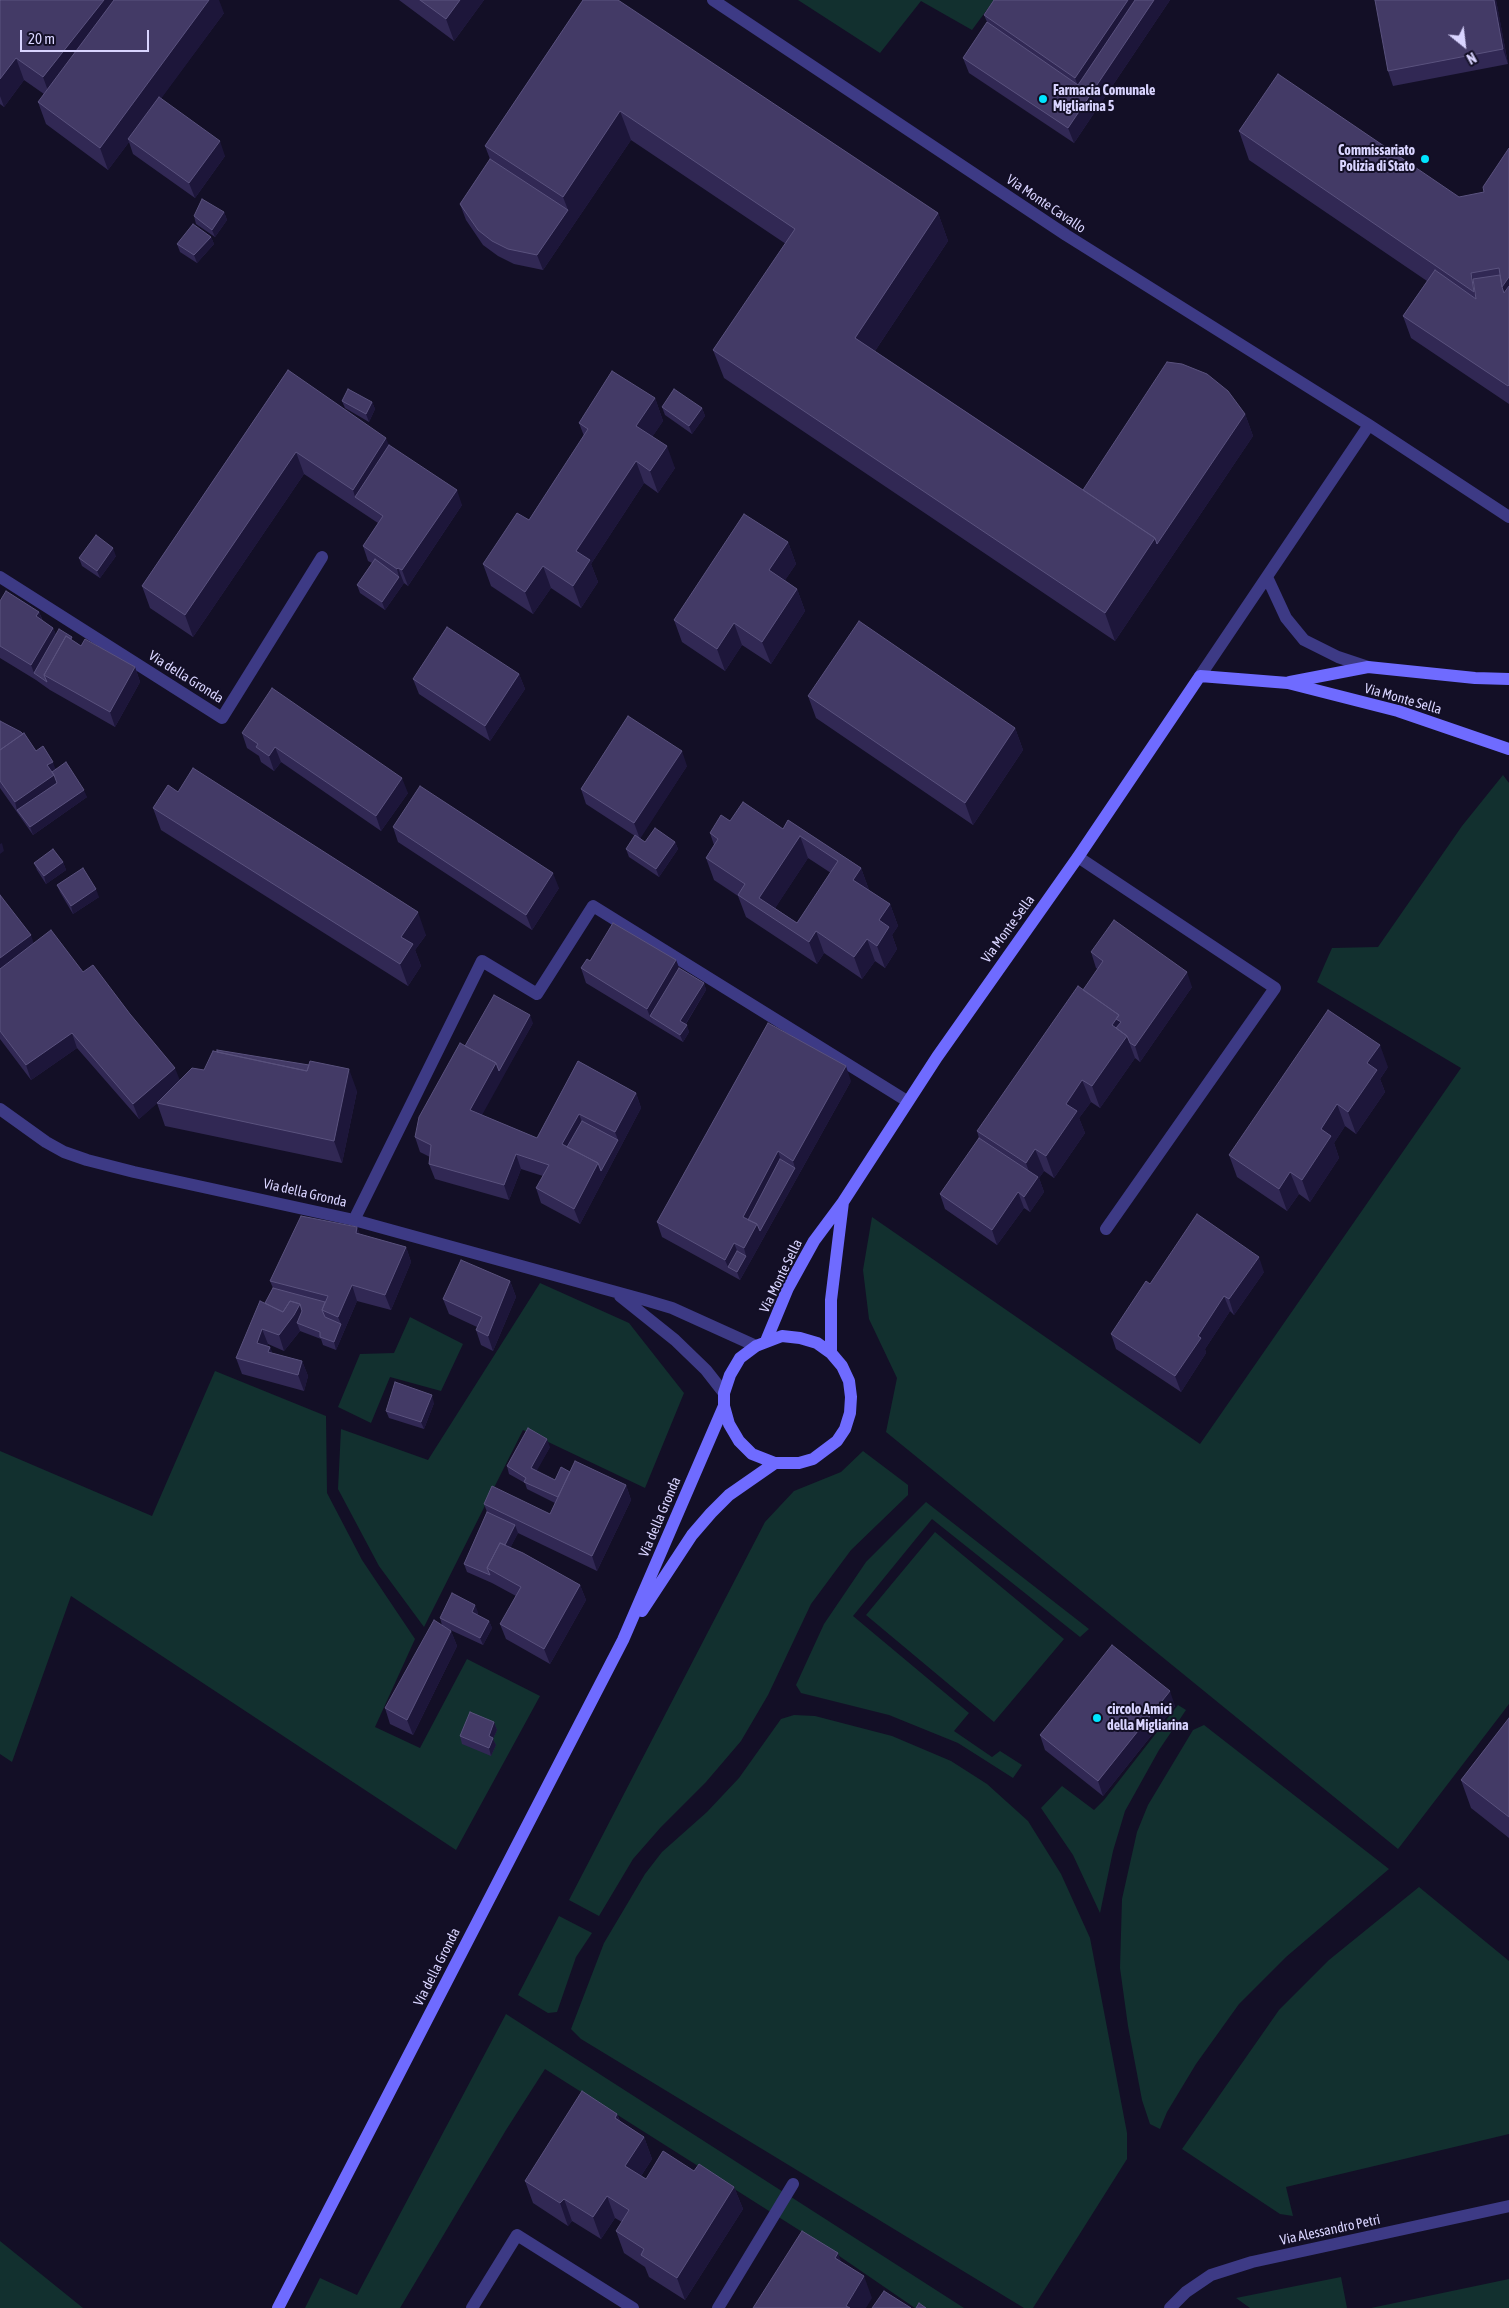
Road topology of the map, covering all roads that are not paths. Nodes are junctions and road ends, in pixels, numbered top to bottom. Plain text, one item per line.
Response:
1 (712, 0) edge
2 (1369, 425) junction
3 (1509, 517) edge
4 (322, 557) dead end
5 (0, 577) edge
6 (1267, 577) junction
7 (1368, 667) junction
8 (1200, 676) junction
9 (1509, 678) edge
10 (1288, 683) junction
11 (1509, 749) edge
12 (1078, 857) junction
13 (906, 1101) junction
14 (0, 1109) edge
15 (843, 1202) junction
16 (354, 1220) junction
17 (1106, 1229) dead end
18 (614, 1292) junction
19 (761, 1343) junction
20 (831, 1353) junction
21 (724, 1400) junction
22 (775, 1463) junction
23 (623, 1640) junction
24 (793, 2184) dead end
25 (1509, 2206) edge
26 (278, 2308) edge
27 (472, 2308) edge
28 (633, 2308) edge
29 (718, 2308) edge
30 (1170, 2308) edge

1 - 2 street, Via Monte Cavallo
2 - 3 street, Via Monte Cavallo
2 - 6 street, Via Monte Sella
4 - 5 street, Via della Gronda
6 - 7 street, Via Monte Sella
6 - 8 street, Via Monte Sella
7 - 9 street, Via Monte Sella
7 - 10 street, Via Monte Sella
8 - 10 street, Via Monte Sella
8 - 12 street, Via Monte Sella
10 - 11 street, Via Monte Sella
12 - 13 street, Via Monte Sella
12 - 17 street
13 - 15 street, Via Monte Sella
13 - 16 street
14 - 16 street, Via della Gronda
15 - 19 street, Via Monte Sella
15 - 20 street, Via Monte Sella
16 - 18 street, Via della Gronda
18 - 19 street, Via della Gronda
18 - 21 street, Via della Gronda
19 - 20 street
19 - 21 street
20 - 22 street
21 - 22 street
21 - 23 street, Via della Gronda
22 - 23 street, Via della Gronda
23 - 26 street, Via della Gronda
24 - 29 street
25 - 30 street, Via Alessandro Petri
27 - 28 street

